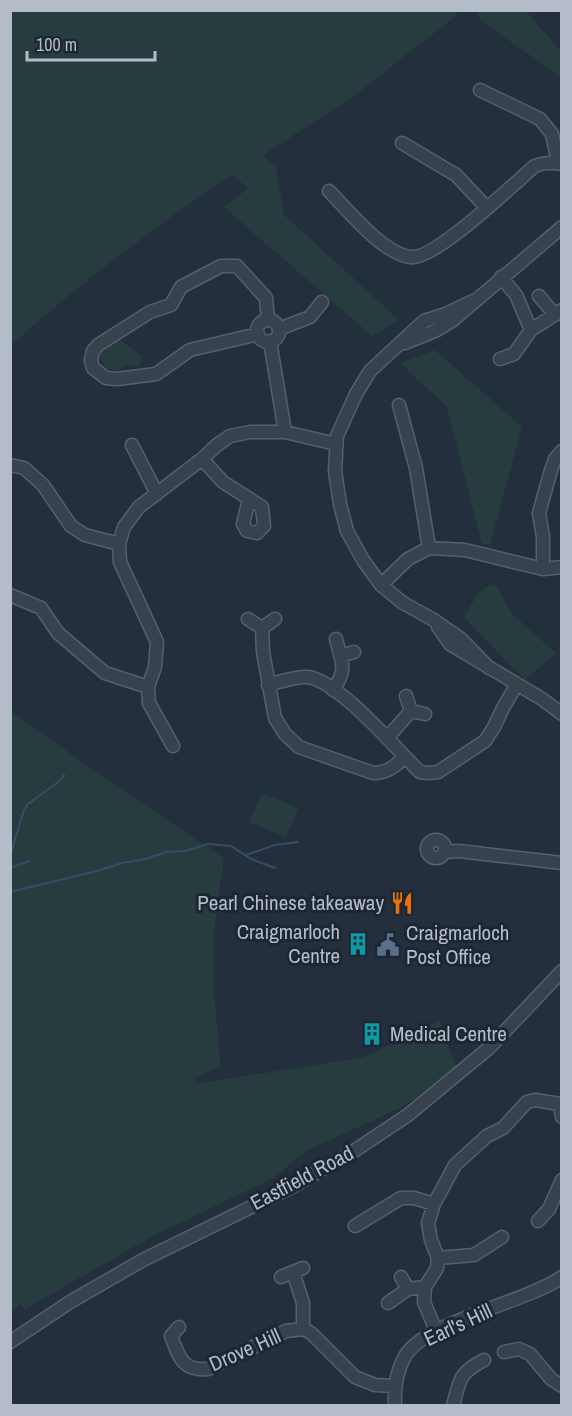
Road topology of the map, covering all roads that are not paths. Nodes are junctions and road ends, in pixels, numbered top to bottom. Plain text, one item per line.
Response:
1 (480, 90) dead end
2 (557, 136) edge
3 (402, 143) dead end
4 (560, 163) edge
5 (329, 191) dead end
6 (487, 208) junction
7 (561, 227) edge
8 (501, 277) junction
9 (539, 296) dead end
10 (322, 302) dead end
11 (558, 313) edge
12 (268, 320) junction
13 (279, 328) junction
14 (531, 330) junction
15 (258, 334) junction
16 (270, 341) junction
17 (500, 359) dead end
18 (399, 405) dead end
19 (285, 432) junction
20 (336, 444) junction
21 (132, 446) dead end
22 (561, 452) edge
23 (202, 459) junction
24 (10, 465) edge
25 (157, 494) junction
26 (249, 499) dead end
27 (119, 544) junction
28 (429, 548) junction
29 (561, 567) edge
30 (543, 569) junction
31 (381, 585) junction
32 (10, 596) edge
33 (248, 619) dead end
34 (275, 619) dead end
35 (262, 628) junction
36 (336, 639) dead end
37 (354, 652) dead end
38 (340, 656) junction
39 (517, 684) junction
40 (268, 685) junction
41 (148, 687) junction
42 (333, 690) junction
43 (406, 696) dead end
44 (411, 711) junction
45 (425, 714) dead end
46 (561, 714) edge
47 (387, 738) junction
48 (173, 746) dead end
49 (405, 757) junction
50 (444, 852) dead end
51 (561, 863) edge
52 (561, 971) edge
53 (561, 1101) edge
54 (561, 1118) edge
55 (561, 1180) edge
56 (540, 1200) dead end
57 (434, 1204) junction
58 (549, 1209) junction
59 (538, 1221) dead end
60 (355, 1226) dead end
61 (502, 1237) dead end
62 (438, 1258) junction
63 (292, 1272) dead end
64 (401, 1277) dead end
65 (560, 1283) edge
66 (425, 1287) junction
67 (408, 1289) junction
68 (388, 1303) dead end
69 (303, 1329) junction
70 (436, 1331) junction
71 (170, 1333) dead end
72 (10, 1342) edge
73 (504, 1353) dead end
74 (484, 1360) dead end
75 (394, 1386) junction
76 (561, 1386) edge
77 (395, 1406) edge
78 (453, 1406) edge

1 - 2 street
2 - 4 street
3 - 6 street
4 - 6 street
5 - 6 street
7 - 8 street
8 - 14 street
8 - 20 street
9 - 11 street
10 - 13 street
11 - 14 street
12 - 13 street
12 - 15 street
12 - 15 street
13 - 16 street
14 - 17 street
15 - 16 street
16 - 19 street
18 - 28 street
19 - 20 street
19 - 23 street
20 - 31 street
21 - 25 street
22 - 30 street
23 - 25 street
23 - 26 street
24 - 27 street
25 - 27 street
27 - 41 street
28 - 30 street
28 - 31 street
29 - 30 street
31 - 39 street
32 - 41 street
33 - 35 street
34 - 35 street
35 - 40 street
36 - 38 street
37 - 38 street
38 - 42 street
39 - 46 street
39 - 49 street
40 - 42 street
40 - 49 street
41 - 48 street
42 - 47 street
43 - 44 street
44 - 45 street
44 - 47 street
47 - 49 street
50 - 51 street
52 - 72 street, Eastfield Road
53 - 54 street
53 - 57 street
55 - 58 street
56 - 58 street
57 - 60 street
57 - 62 street
58 - 59 street
61 - 62 street
62 - 66 street
63 - 69 street, Drove Hill
64 - 67 street
65 - 70 street, Earl's Hill
66 - 67 street
66 - 70 street
67 - 68 street
69 - 71 street, Drove Hill
69 - 75 street, Drove Hill
70 - 75 street, Earl's Hill
73 - 76 street
74 - 78 street
75 - 77 street, Earl's Hill

